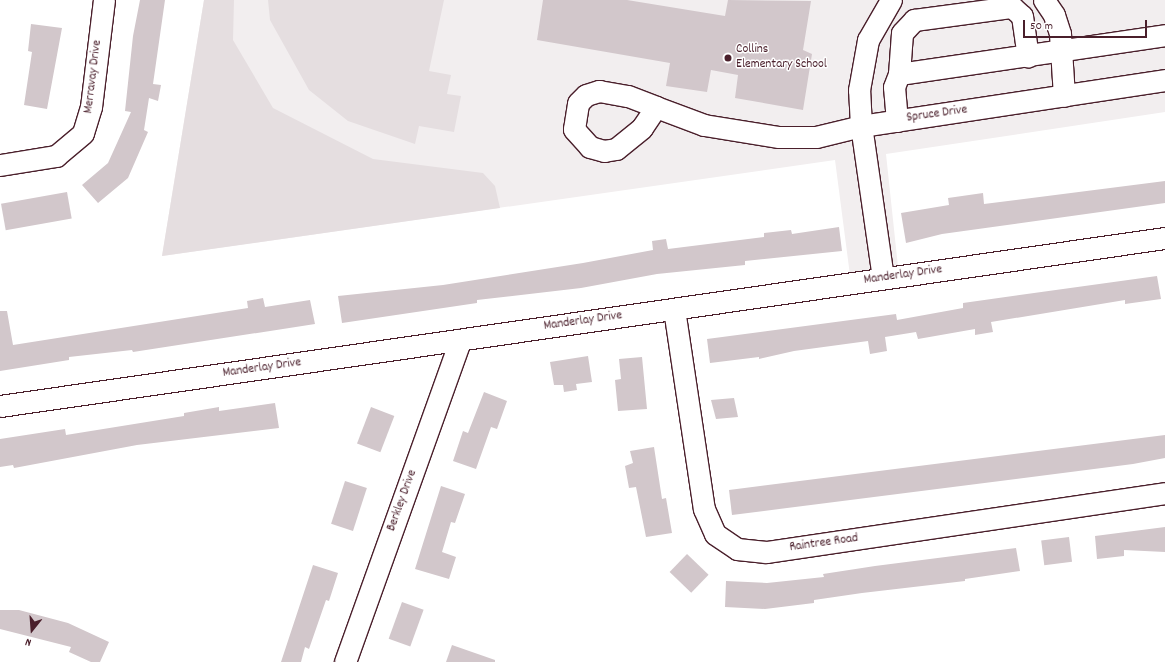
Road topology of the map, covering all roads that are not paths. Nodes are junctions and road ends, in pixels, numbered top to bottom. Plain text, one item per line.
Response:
1 (104, 0) edge
2 (1044, 0) edge
3 (889, 1) edge
4 (1165, 35) edge
5 (1061, 52) junction
6 (1028, 57) junction
7 (899, 74) junction
8 (1165, 80) edge
9 (1064, 96) junction
10 (656, 107) dead end
11 (897, 121) junction
12 (860, 126) junction
13 (0, 165) edge
14 (1165, 238) edge
15 (883, 278) junction
16 (674, 309) junction
17 (460, 340) junction
18 (0, 406) edge
19 (1165, 493) edge
20 (345, 662) edge

1 - 13 street, Merravay Drive
2 - 5 street
3 - 12 street
4 - 5 street
5 - 6 street
5 - 9 street
6 - 7 street
6 - 7 street
7 - 11 street
8 - 9 street, Spruce Drive
9 - 11 street, Spruce Drive
10 - 12 street, Spruce Drive
11 - 12 street, Spruce Drive
12 - 15 street
14 - 15 street, Manderlay Drive
15 - 16 street, Manderlay Drive
16 - 17 street, Manderlay Drive
16 - 19 street, Raintree Road
17 - 18 street, Manderlay Drive
17 - 20 street, Berkley Drive

